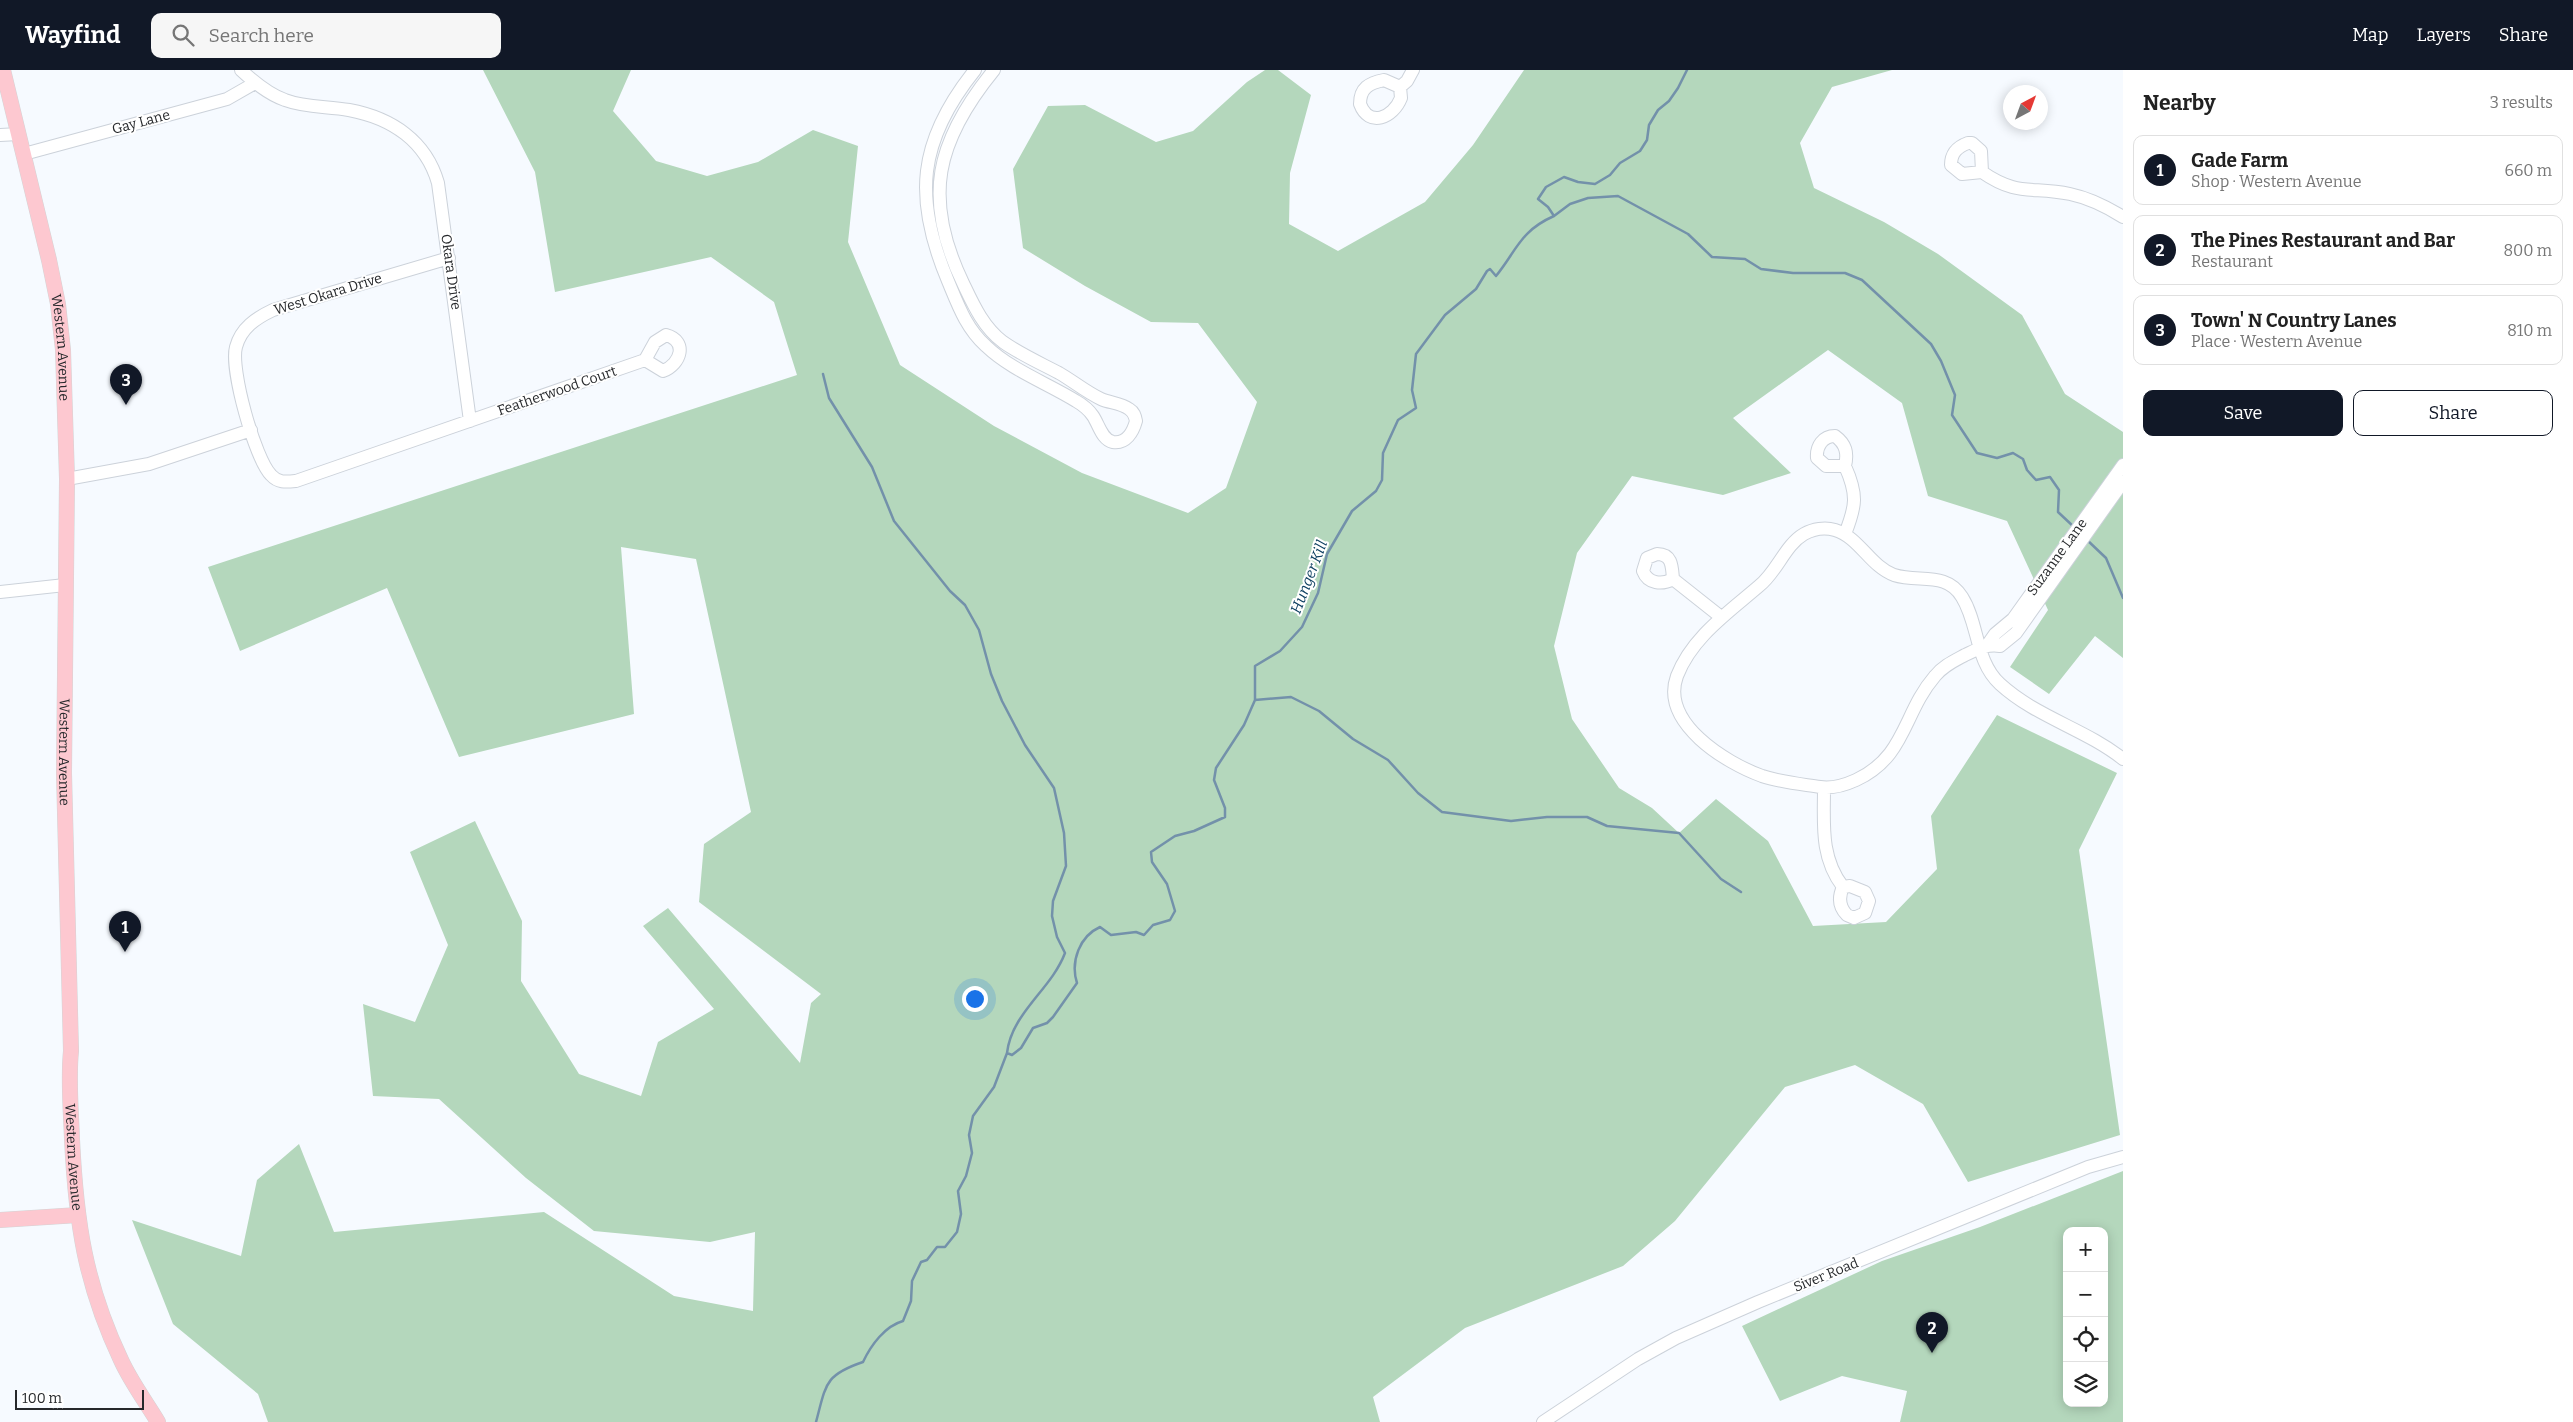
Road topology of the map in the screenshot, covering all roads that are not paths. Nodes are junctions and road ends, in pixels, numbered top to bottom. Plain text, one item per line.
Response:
1 (3, 70) edge
2 (241, 70) edge
3 (976, 70) edge
4 (994, 70) edge
5 (1413, 70) edge
6 (255, 83) junction
7 (1400, 87) dead end
8 (19, 134) junction
9 (0, 135) edge
10 (24, 154) junction
11 (937, 155) junction
12 (1982, 172) dead end
13 (2123, 218) edge
14 (450, 258) junction
15 (953, 276) junction
16 (1022, 354) junction
17 (645, 360) dead end
18 (1016, 367) junction
19 (470, 421) junction
20 (250, 430) junction
21 (2123, 465) edge
22 (1845, 466) dead end
23 (67, 479) junction
24 (2123, 482) edge
25 (1846, 534) junction
26 (1673, 578) dead end
27 (64, 585) junction
28 (0, 592) edge
29 (1721, 616) junction
30 (1984, 646) junction
31 (2123, 759) edge
32 (1824, 788) junction
33 (1843, 887) dead end
34 (2123, 1157) edge
35 (78, 1215) junction
36 (0, 1220) edge
37 (158, 1422) edge
38 (1543, 1422) edge

1 - 8 main road, Western Avenue
2 - 6 street, Okara Drive
3 - 11 street
4 - 11 street
5 - 7 street
6 - 10 street, Gay Lane
6 - 14 street, Okara Drive
8 - 9 street
8 - 10 main road, Western Avenue
10 - 23 main road, Western Avenue
11 - 15 street
12 - 13 street
14 - 19 street, Okara Drive
14 - 20 street, West Okara Drive
15 - 16 street
15 - 18 street
16 - 18 street
16 - 18 street
17 - 19 street, Featherwood Court
19 - 20 street, West Okara Drive
20 - 23 street
21 - 30 street, Suzanne Lane
22 - 25 street
23 - 27 main road, Western Avenue
24 - 30 street, Suzanne Lane
25 - 29 street, Suzanne Lane
25 - 30 street
26 - 29 street
27 - 28 street
27 - 35 main road, Western Avenue
29 - 32 street, Suzanne Lane
30 - 31 street
30 - 32 street, Suzanne Lane
32 - 33 street
34 - 38 street, Siver Road
35 - 36 main road
35 - 37 main road, Western Avenue

